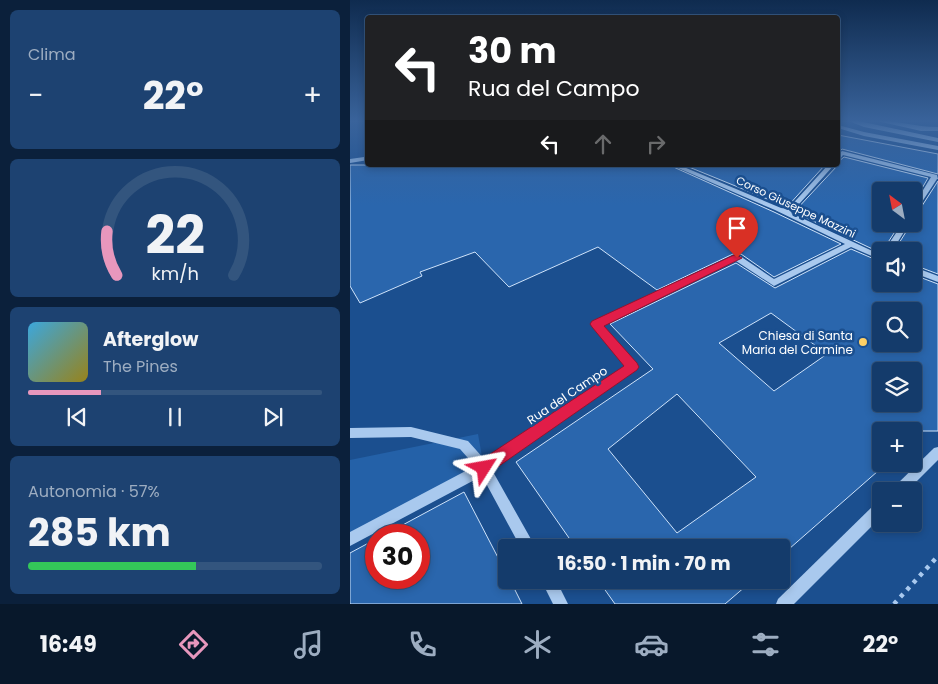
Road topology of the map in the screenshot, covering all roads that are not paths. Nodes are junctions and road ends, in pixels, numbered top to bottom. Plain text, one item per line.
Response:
1 (840, 156) edge
2 (365, 158) edge
3 (350, 160) edge
4 (679, 167) edge
5 (829, 167) edge
6 (936, 176) edge
7 (922, 198) edge
8 (777, 209) junction
9 (850, 244) junction
10 (872, 254) edge
11 (922, 273) edge
12 (938, 278) edge
13 (350, 434) edge
14 (938, 452) edge
15 (484, 468) junction
16 (907, 482) edge
17 (872, 517) edge
18 (350, 538) edge
19 (524, 539) edge
20 (553, 589) edge
21 (561, 604) edge
22 (783, 604) edge

1 - 6 street
2 - 3 street
4 - 8 street, Corso Giuseppe Mazzini
5 - 8 street
6 - 7 street
8 - 9 street, Corso Giuseppe Mazzini
9 - 10 street, Corso Giuseppe Mazzini
9 - 15 street, Rua del Campo
11 - 12 street
13 - 15 street
14 - 16 street
15 - 18 street, Rua del Campo
15 - 19 street
17 - 22 street
20 - 21 street

